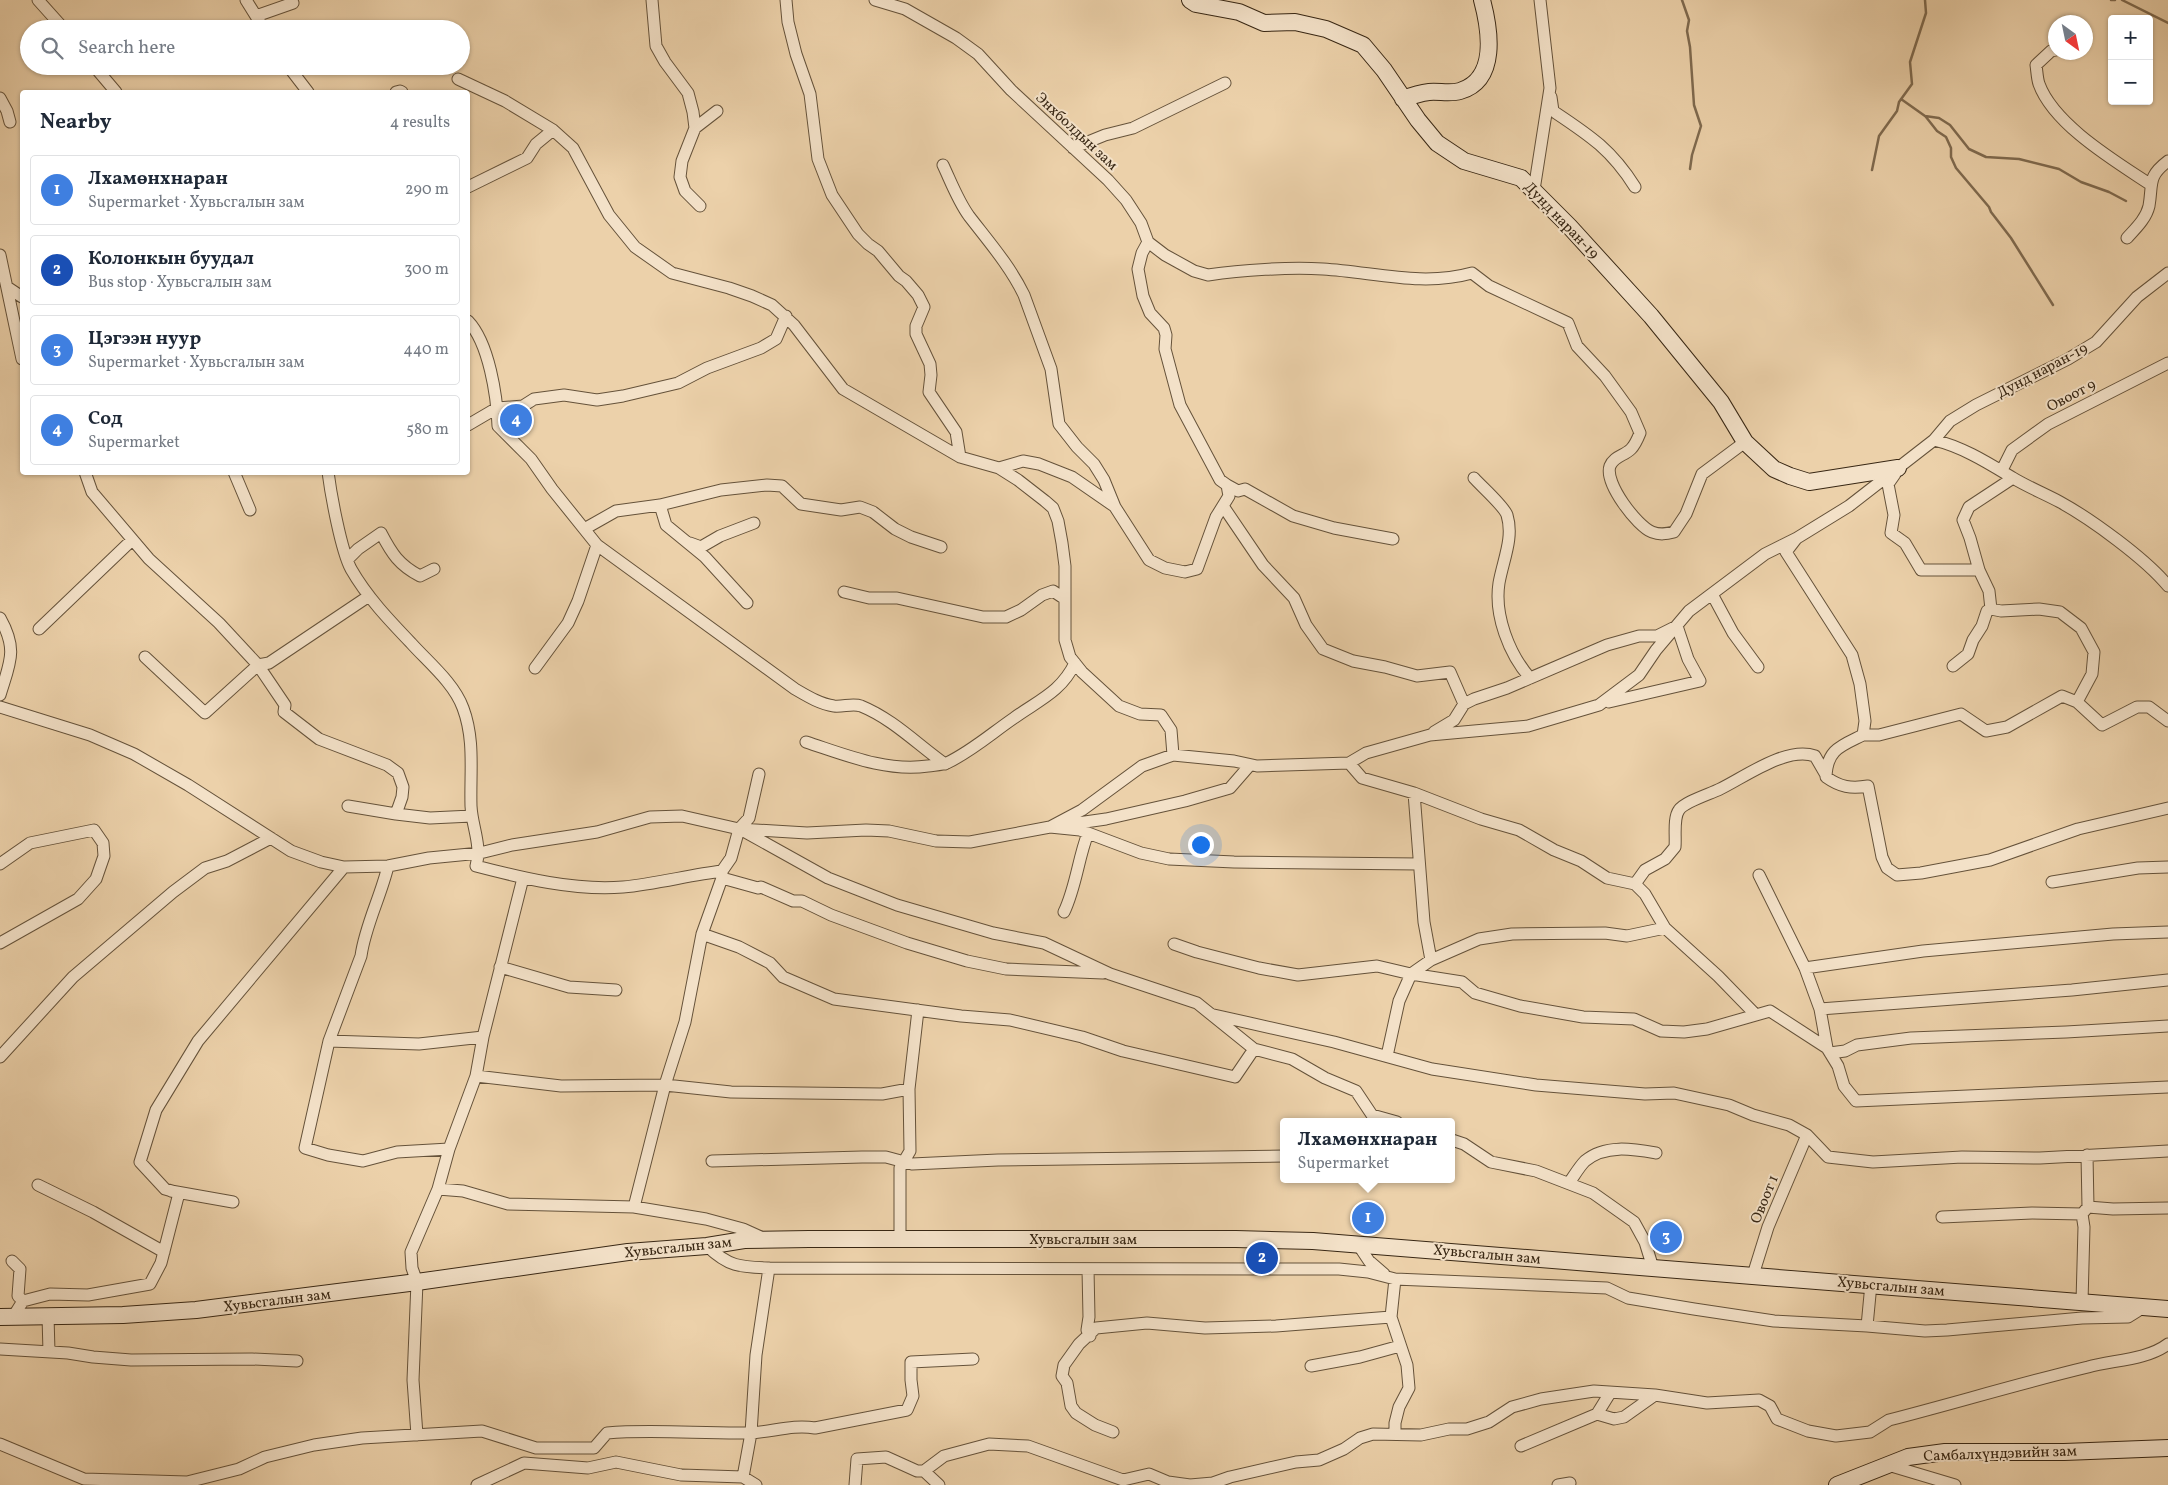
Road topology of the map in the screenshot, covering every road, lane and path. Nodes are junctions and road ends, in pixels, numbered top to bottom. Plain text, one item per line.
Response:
1 (38, 0) edge
2 (246, 0) edge
3 (652, 0) edge
4 (786, 0) edge
5 (875, 0) edge
6 (1190, 0) edge
7 (1482, 0) edge
8 (1540, 0) edge
9 (293, 3) dead end
10 (256, 16) junction
11 (56, 20) edge
12 (258, 20) edge
13 (2048, 54) edge
14 (102, 75) edge
15 (295, 75) edge
16 (458, 79) dead end
17 (1225, 83) dead end
18 (1550, 88) junction
19 (114, 90) edge
20 (306, 90) edge
21 (0, 98) edge
22 (1403, 98) junction
23 (717, 111) dead end
24 (10, 122) dead end
25 (695, 128) junction
26 (553, 130) junction
27 (1073, 148) junction
28 (2168, 161) edge
29 (943, 165) dead end
30 (2151, 185) junction
31 (470, 186) edge
32 (1635, 187) dead end
33 (1534, 190) junction
34 (700, 206) dead end
35 (2126, 238) dead end
36 (1148, 242) junction
37 (0, 255) edge
38 (2168, 273) edge
39 (7, 287) junction
40 (20, 295) edge
41 (786, 316) junction
42 (470, 323) edge
43 (20, 349) edge
44 (2168, 364) edge
45 (497, 408) junction
46 (470, 424) edge
47 (1934, 440) junction
48 (1745, 442) junction
49 (960, 457) junction
50 (999, 468) junction
51 (1898, 468) junction
52 (2002, 470) junction
53 (86, 475) edge
54 (235, 475) edge
55 (329, 475) edge
56 (1474, 478) dead end
57 (2013, 478) junction
58 (1228, 485) junction
59 (660, 505) junction
60 (1223, 506) junction
61 (1116, 507) junction
62 (250, 510) dead end
63 (754, 523) dead end
64 (586, 528) junction
65 (1796, 538) junction
66 (1393, 539) dead end
67 (132, 540) junction
68 (686, 541) junction
69 (598, 545) junction
70 (941, 547) dead end
71 (348, 560) junction
72 (434, 569) dead end
73 (1979, 570) junction
74 (2168, 586) edge
75 (844, 592) dead end
76 (1712, 594) junction
77 (370, 596) junction
78 (1065, 599) junction
79 (747, 603) dead end
80 (1990, 609) junction
81 (0, 618) edge
82 (1677, 626) junction
83 (39, 629) dead end
84 (145, 657) dead end
85 (1075, 663) junction
86 (258, 665) junction
87 (1954, 666) dead end
88 (1758, 667) dead end
89 (535, 668) dead end
90 (1530, 678) junction
91 (0, 695) edge
92 (2077, 702) junction
93 (1464, 704) junction
94 (1599, 705) junction
95 (0, 707) edge
96 (2168, 721) edge
97 (1430, 734) junction
98 (1863, 735) junction
99 (806, 742) dead end
100 (1173, 755) junction
101 (1349, 763) junction
102 (945, 764) junction
103 (1250, 765) junction
104 (759, 774) dead end
105 (1826, 776) junction
106 (1414, 793) junction
107 (348, 806) dead end
108 (2168, 808) edge
109 (396, 814) junction
110 (472, 816) junction
111 (739, 828) junction
112 (1050, 828) junction
113 (1088, 834) junction
114 (271, 838) junction
115 (480, 853) junction
116 (0, 864) edge
117 (1419, 864) junction
118 (388, 866) junction
119 (344, 867) junction
120 (2168, 867) edge
121 (722, 874) junction
122 (1759, 875) dead end
123 (523, 878) junction
124 (2052, 882) dead end
125 (1634, 884) junction
126 (1064, 912) dead end
127 (1665, 928) junction
128 (2168, 932) edge
129 (702, 934) junction
130 (0, 943) edge
131 (1174, 944) dead end
132 (1431, 960) junction
133 (500, 967) junction
134 (1805, 968) junction
135 (1110, 974) junction
136 (1411, 974) junction
137 (2168, 980) edge
138 (616, 990) dead end
139 (1820, 1009) junction
140 (918, 1010) junction
141 (1214, 1015) junction
142 (1756, 1015) junction
143 (2168, 1026) edge
144 (483, 1037) junction
145 (328, 1040) junction
146 (1254, 1049) junction
147 (1829, 1051) junction
148 (0, 1056) edge
149 (1387, 1056) junction
150 (476, 1076) junction
151 (665, 1085) junction
152 (2168, 1086) edge
153 (908, 1090) junction
154 (1370, 1118) edge
155 (1807, 1135) junction
156 (1455, 1141) edge
157 (449, 1149) junction
158 (2168, 1151) edge
159 (1656, 1153) dead end
160 (2087, 1155) junction
161 (1280, 1156) edge
162 (712, 1160) dead end
163 (904, 1162) junction
164 (1568, 1183) junction
165 (38, 1185) dead end
166 (165, 1189) junction
167 (438, 1189) junction
168 (234, 1202) dead end
169 (634, 1207) junction
170 (2168, 1208) edge
171 (2085, 1210) junction
172 (1942, 1218) dead end
173 (900, 1239) junction
174 (767, 1240) junction
175 (1357, 1243) junction
176 (707, 1246) junction
177 (164, 1252) junction
178 (12, 1262) dead end
179 (769, 1268) junction
180 (1653, 1268) junction
181 (1088, 1269) junction
182 (1753, 1275) junction
183 (1395, 1279) junction
184 (417, 1282) junction
185 (1871, 1284) junction
186 (23, 1302) junction
187 (2082, 1302) junction
188 (2144, 1307) junction
189 (2168, 1309) edge
190 (48, 1316) junction
191 (7, 1317) edge
192 (1391, 1317) junction
193 (1868, 1326) junction
194 (1090, 1336) junction
195 (2168, 1344) edge
196 (1400, 1346) junction
197 (0, 1349) edge
198 (49, 1352) junction
199 (973, 1359) dead end
200 (297, 1361) dead end
201 (1311, 1366) dead end
202 (1610, 1393) junction
203 (1656, 1395) junction
204 (1597, 1414) junction
205 (1113, 1432) dead end
206 (751, 1433) junction
207 (1395, 1434) junction
208 (417, 1435) junction
209 (0, 1444) edge
210 (1521, 1446) dead end
211 (2168, 1448) edge
212 (1888, 1465) junction
213 (924, 1471) junction
214 (743, 1478) junction
215 (1125, 1482) edge
216 (477, 1485) edge
217 (756, 1485) edge
218 (855, 1485) edge
219 (939, 1485) edge
220 (1838, 1485) edge
221 (1955, 1485) edge

1 - 11 street
2 - 10 street
3 - 25 street
4 - 49 street
5 - 27 street, Энхболдын зам
6 - 22 main road, Дунд наран-19
7 - 22 main road
8 - 18 street
9 - 10 street
10 - 12 street
13 - 30 street
14 - 19 street
15 - 20 street
16 - 26 street
17 - 27 street
18 - 32 street
18 - 33 street
21 - 24 street
22 - 33 main road, Дунд наран-19
23 - 25 street
25 - 34 street
26 - 31 street
26 - 41 street
27 - 36 street, Энхболдын зам
28 - 30 street
29 - 61 street
30 - 35 street
33 - 48 main road, Дунд наран-19
36 - 48 street
36 - 58 street
37 - 39 street
38 - 47 street, Дунд наран-19
39 - 40 street
39 - 43 street
41 - 45 street
41 - 49 street
42 - 45 street
44 - 52 street, Овоот 9
45 - 46 street
45 - 64 street
47 - 51 street, Дунд наран-19
47 - 52 street
48 - 51 main road, Дунд наран-19
49 - 50 street
50 - 61 street
50 - 78 street
51 - 65 street, Дунд наран-19
51 - 73 street
52 - 57 street
53 - 67 street
54 - 62 street
55 - 71 street
56 - 90 street
57 - 73 street
57 - 74 street
58 - 60 street
58 - 66 street
59 - 64 street
59 - 68 street
59 - 70 street
60 - 61 street
60 - 93 street
63 - 68 street
64 - 69 street
65 - 76 street, Дунд наран-19
65 - 98 street
67 - 83 street
67 - 86 street
68 - 79 street
69 - 89 street
69 - 102 street
71 - 72 street
71 - 77 street
73 - 80 street
75 - 78 street
76 - 82 street, Дунд наран-19
76 - 88 street
77 - 86 street
77 - 110 street
78 - 85 street
80 - 87 street
80 - 92 street
81 - 91 street
82 - 90 street
82 - 94 street, Дунд наран-19
82 - 94 street
84 - 86 street
85 - 100 street
85 - 102 street
86 - 109 street
90 - 93 street
92 - 96 street
92 - 98 street
93 - 97 street
94 - 97 street
95 - 114 street
97 - 101 street
98 - 105 street
99 - 102 street
100 - 103 street
100 - 112 street
101 - 103 street
101 - 106 street
103 - 112 street
104 - 111 street
105 - 108 street
105 - 125 street
106 - 117 street
106 - 125 street
107 - 109 street
109 - 110 street
110 - 115 street
111 - 112 street
111 - 115 street
111 - 121 street
111 - 135 street
112 - 113 street
113 - 117 street
113 - 126 street
114 - 119 street
114 - 148 street
115 - 118 street
115 - 123 street
116 - 130 street
117 - 132 street
118 - 119 street
118 - 145 street
119 - 166 street
120 - 124 street
121 - 123 street
121 - 129 street
121 - 135 street
122 - 134 street
123 - 133 street
125 - 127 street
127 - 132 street
127 - 142 street
128 - 134 street
129 - 140 street
129 - 151 street
131 - 136 street
132 - 136 street
133 - 138 street
133 - 144 street
134 - 139 street
135 - 141 street
136 - 142 street
136 - 149 street
137 - 139 street
139 - 147 street
140 - 146 street
140 - 153 street
141 - 146 street
141 - 149 street
142 - 147 street
143 - 147 street
144 - 145 street
144 - 150 street
145 - 157 street
146 - 154 street
147 - 152 street
149 - 155 street
150 - 151 street
150 - 157 street
151 - 153 street
151 - 169 street
153 - 163 street
155 - 160 street
155 - 182 street, Овоот 1
156 - 164 street
157 - 167 street
158 - 160 street
159 - 164 street
160 - 171 street
161 - 163 street
162 - 163 street
163 - 173 street
164 - 180 street
165 - 177 street
166 - 168 street
166 - 177 street
167 - 169 street
167 - 184 street
169 - 174 street
170 - 171 street
171 - 172 street
171 - 187 street
173 - 174 main road, Хувьсгалын зам
173 - 175 main road, Хувьсгалын зам
174 - 176 main road, Хувьсгалын зам
175 - 180 main road, Хувьсгалын зам
175 - 183 street
176 - 179 street
176 - 184 main road, Хувьсгалын зам
177 - 186 street
178 - 186 street
179 - 181 street
179 - 206 street
180 - 182 main road, Хувьсгалын зам
181 - 183 street
181 - 194 street
182 - 185 main road, Хувьсгалын зам
183 - 192 street
183 - 193 street
184 - 190 main road, Хувьсгалын зам
184 - 208 street
185 - 187 main road, Хувьсгалын зам
185 - 193 street
186 - 191 street
187 - 188 main road, Хувьсгалын зам
188 - 189 main road, Хувьсгалын зам
188 - 193 street
190 - 191 main road, Хувьсгалын зам
190 - 198 street
192 - 194 street
192 - 196 street
194 - 205 street
195 - 203 street
196 - 201 street
196 - 207 street
197 - 198 street
198 - 200 street
199 - 206 street
202 - 203 street
202 - 204 street
202 - 207 street
203 - 204 street
204 - 210 street
206 - 208 street
206 - 214 street
207 - 215 street
208 - 209 street
211 - 212 main road, Самбалхүндэвийн зам
212 - 220 main road, Самбалхүндэвийн зам
212 - 221 street
213 - 215 street
213 - 218 street
213 - 219 street
214 - 216 street
214 - 217 street

